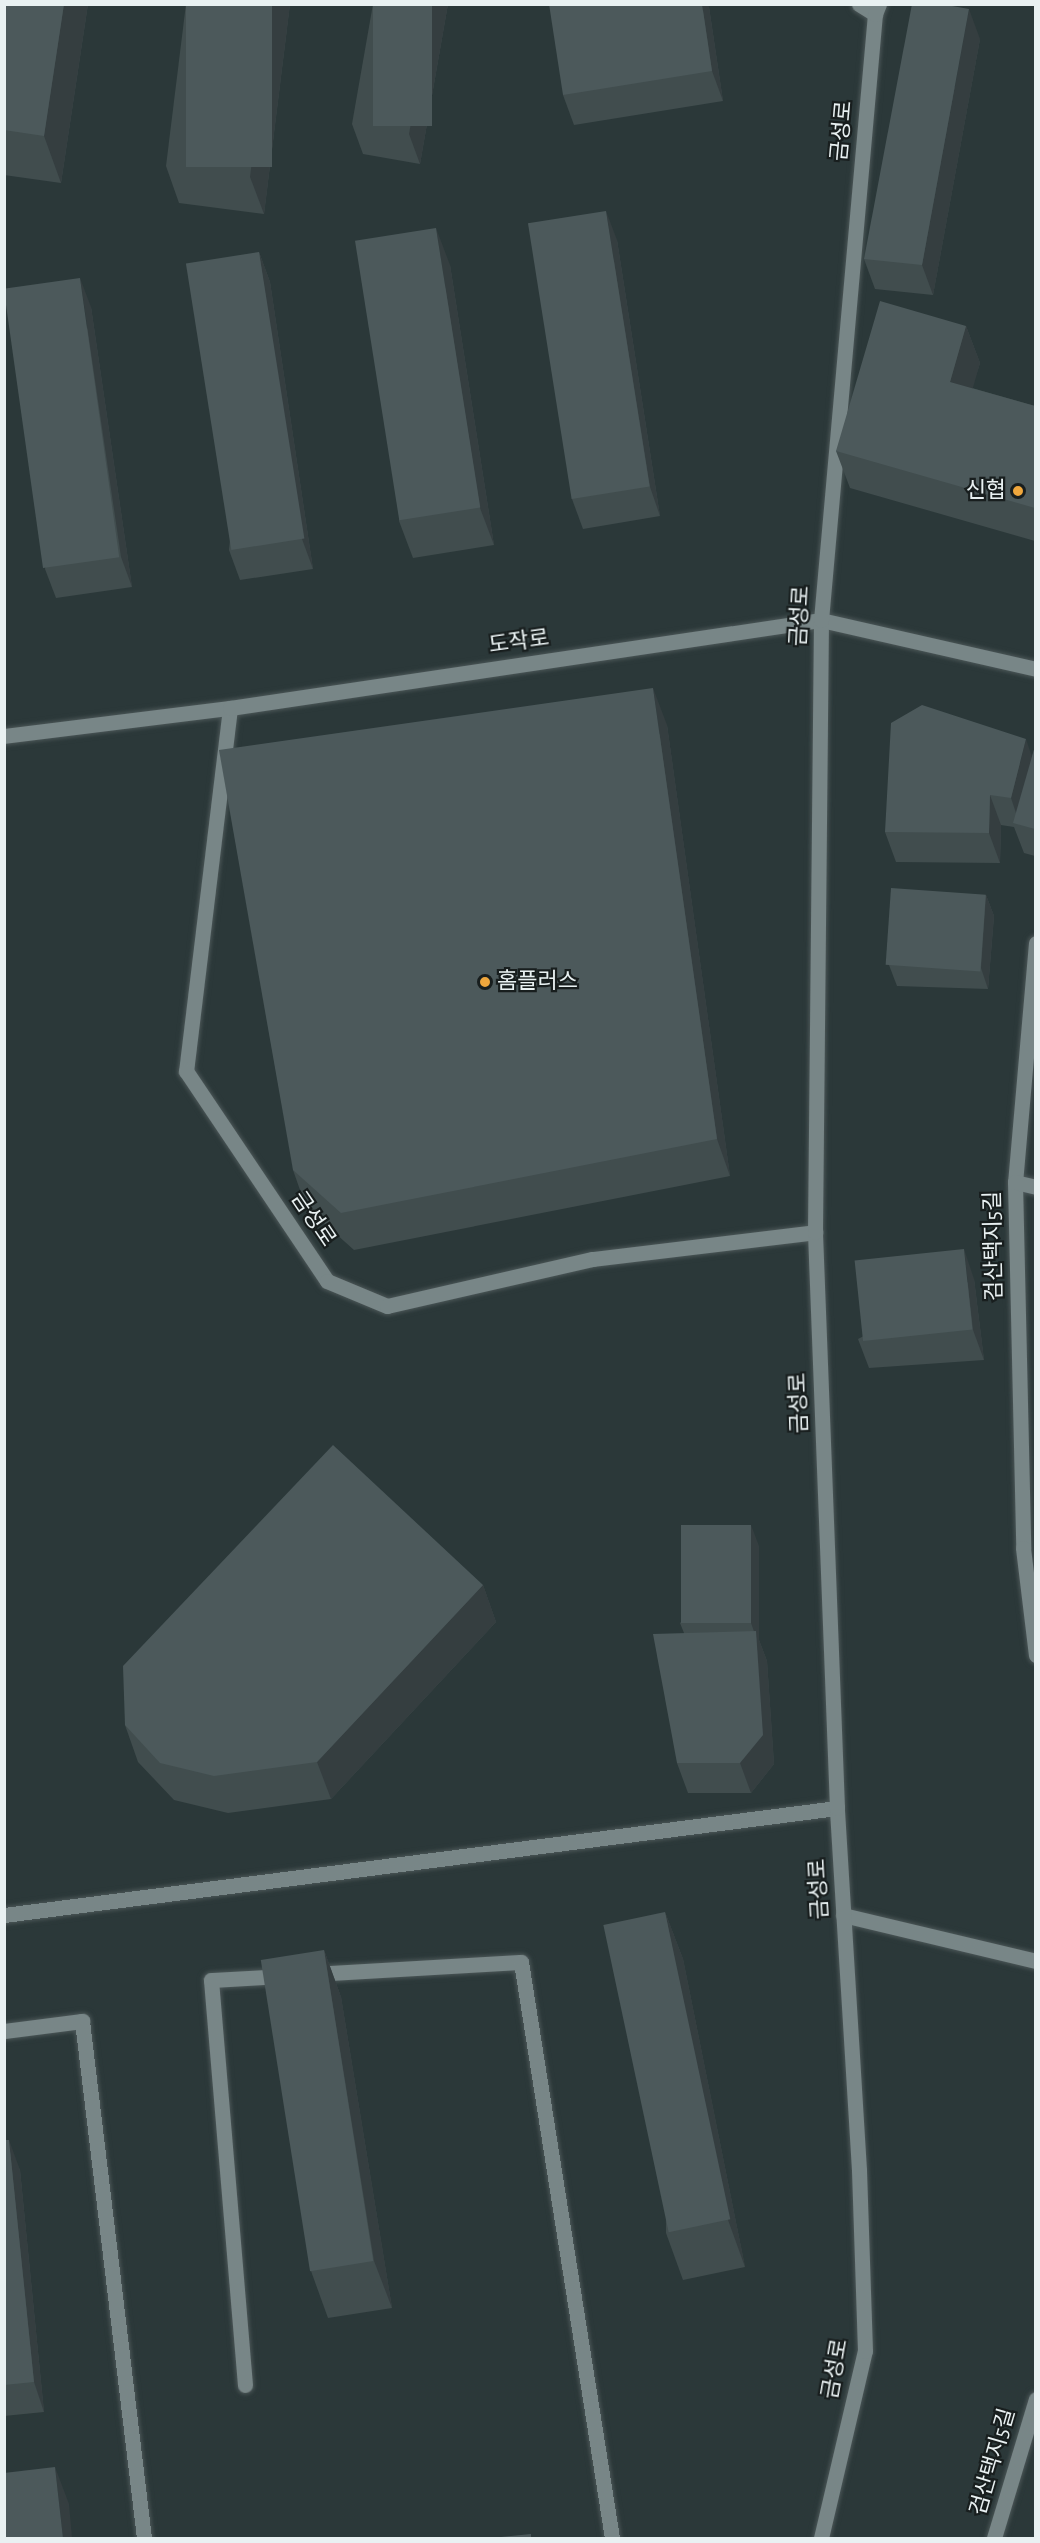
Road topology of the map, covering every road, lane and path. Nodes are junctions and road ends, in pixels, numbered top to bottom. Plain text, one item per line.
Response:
1 (859, 4) edge
2 (877, 9) edge
3 (821, 620) junction
4 (1035, 669) edge
5 (230, 708) junction
6 (4, 736) edge
7 (1035, 943) edge
8 (1015, 1182) junction
9 (1035, 1187) edge
10 (815, 1232) junction
11 (1029, 1550) edge
12 (1035, 1655) edge
13 (837, 1808) junction
14 (4, 1915) edge
15 (843, 1915) junction
16 (1035, 1961) edge
17 (4, 2031) edge
18 (246, 2385) dead end
19 (1035, 2399) edge
20 (144, 2538) edge
21 (614, 2538) edge
22 (821, 2538) edge
23 (994, 2538) edge

1 - 2 street
2 - 3 street, 금성로
3 - 4 street, 도작로
3 - 5 street, 도작로
3 - 10 street, 금성로
5 - 6 street, 도작로
5 - 10 street, 금성로
7 - 8 street, 검산택지5길
8 - 9 street
8 - 11 street, 검산택지5길
10 - 13 street, 금성로
11 - 12 street, 검산택지5길
13 - 14 street
13 - 15 street, 금성로
15 - 16 street
15 - 22 street, 금성로
17 - 20 street
18 - 21 street
19 - 23 street, 검산택지5길

